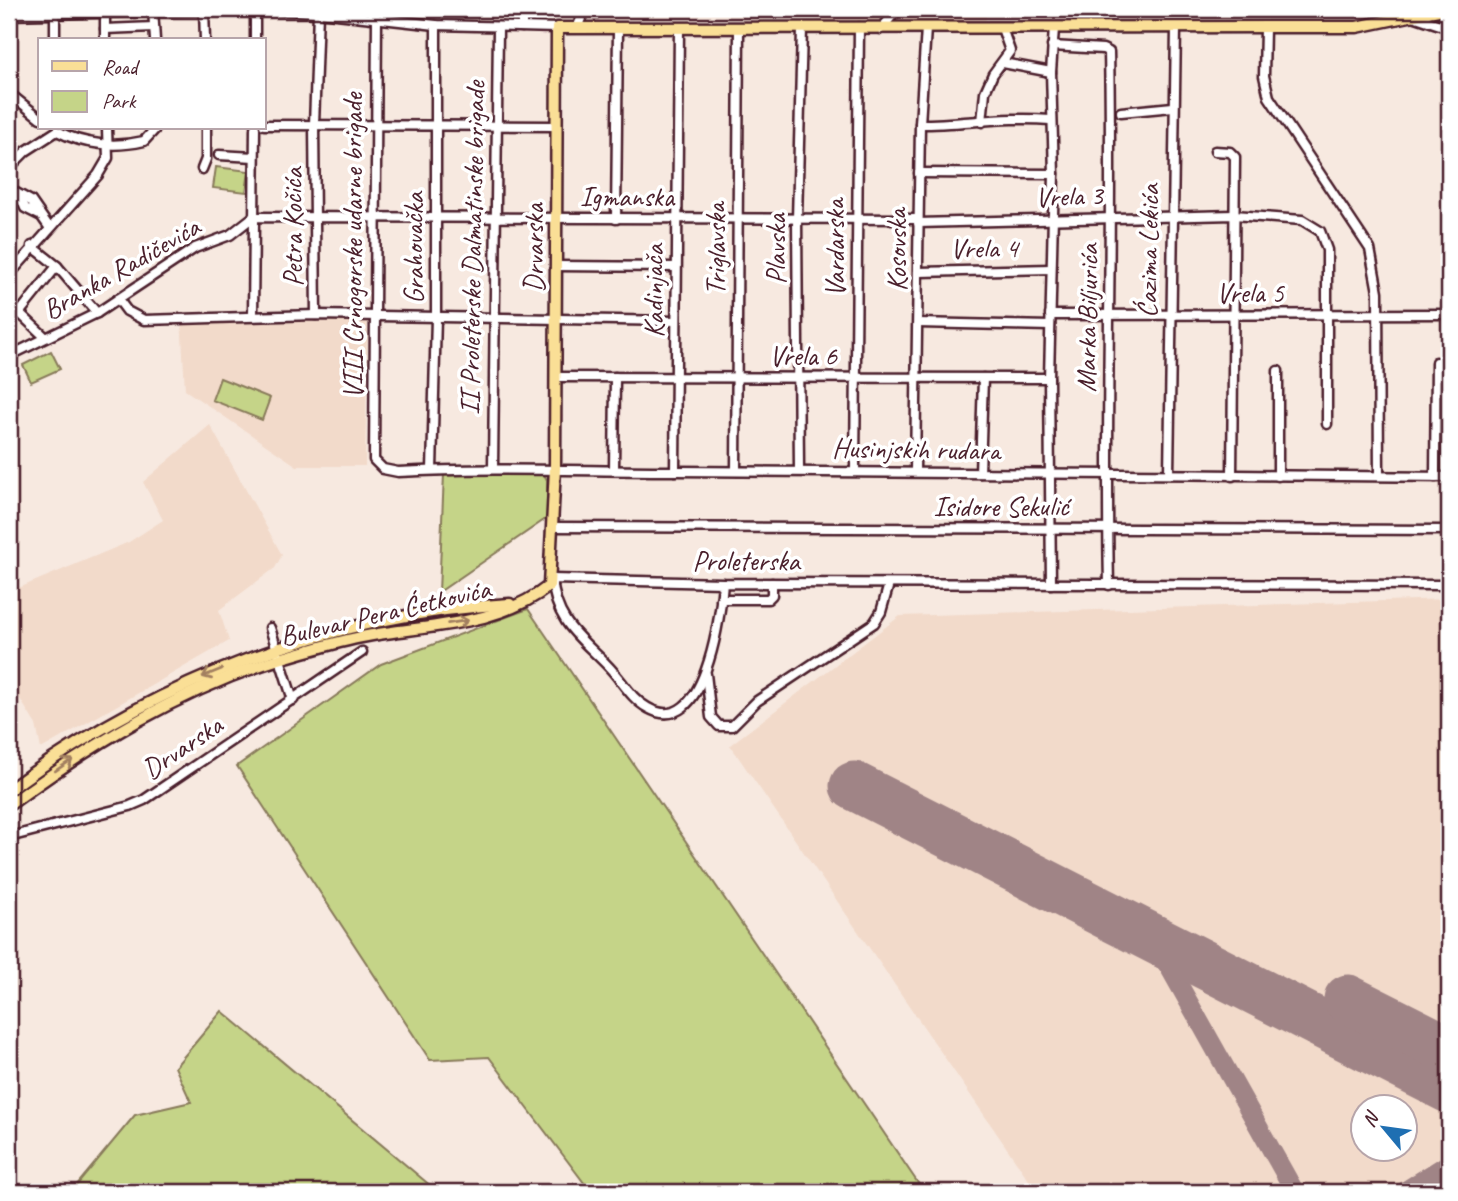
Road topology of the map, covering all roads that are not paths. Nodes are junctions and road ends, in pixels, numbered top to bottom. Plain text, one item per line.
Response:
1 (255, 9) edge
2 (522, 9) edge
3 (585, 9) edge
4 (898, 9) edge
5 (1443, 9) edge
6 (153, 10) edge
7 (204, 10) edge
8 (105, 11) edge
9 (55, 12) edge
10 (318, 12) junction
11 (9, 15) edge
12 (1413, 16) junction
13 (377, 18) junction
14 (436, 25) junction
15 (154, 27) junction
16 (522, 27) junction
17 (859, 27) junction
18 (1265, 27) junction
19 (498, 28) junction
20 (557, 28) junction
21 (576, 28) junction
22 (679, 28) junction
23 (926, 28) junction
24 (1002, 28) junction
25 (1054, 28) junction
26 (1176, 28) junction
27 (1449, 28) edge
28 (105, 29) junction
29 (618, 29) junction
30 (739, 29) junction
31 (802, 29) junction
32 (881, 29) junction
33 (55, 38) edge
34 (105, 38) edge
35 (155, 38) edge
36 (205, 38) edge
37 (255, 38) edge
38 (1052, 46) junction
39 (1003, 63) junction
40 (1051, 72) junction
41 (9, 93) edge
42 (1173, 107) junction
43 (1122, 112) dead end
44 (38, 116) edge
45 (1050, 120) junction
46 (982, 122) junction
47 (920, 124) junction
48 (266, 125) edge
49 (314, 125) junction
50 (374, 125) junction
51 (436, 126) junction
52 (495, 126) junction
53 (556, 126) junction
54 (55, 130) edge
55 (58, 130) edge
56 (107, 130) edge
57 (155, 130) edge
58 (206, 130) edge
59 (255, 130) edge
60 (107, 145) junction
61 (1214, 151) dead end
62 (219, 155) dead end
63 (254, 157) junction
64 (9, 168) edge
65 (202, 169) dead end
66 (919, 173) junction
67 (1054, 174) junction
68 (9, 189) edge
69 (1234, 215) junction
70 (253, 217) junction
71 (1171, 217) junction
72 (314, 218) junction
73 (375, 218) junction
74 (435, 218) junction
75 (495, 218) junction
76 (738, 218) junction
77 (1111, 218) junction
78 (556, 219) junction
79 (616, 219) junction
80 (677, 219) junction
81 (797, 219) junction
82 (857, 220) junction
83 (1052, 220) junction
84 (918, 221) junction
85 (49, 227) junction
86 (32, 246) junction
87 (57, 266) junction
88 (556, 266) junction
89 (676, 267) junction
90 (1051, 269) junction
91 (919, 272) junction
92 (9, 275) edge
93 (118, 299) junction
94 (9, 303) edge
95 (20, 312) junction
96 (97, 313) junction
97 (1449, 314) edge
98 (316, 315) junction
99 (1050, 315) junction
100 (1111, 315) junction
101 (1170, 315) junction
102 (1233, 315) junction
103 (1327, 315) junction
104 (1378, 315) junction
105 (253, 316) junction
106 (373, 317) junction
107 (436, 317) junction
108 (495, 319) junction
109 (555, 320) junction
110 (676, 321) junction
111 (918, 323) junction
112 (1050, 326) junction
113 (46, 337) junction
114 (9, 356) edge
115 (1436, 362) dead end
116 (1278, 371) dead end
117 (556, 377) junction
118 (615, 377) junction
119 (676, 377) junction
120 (737, 377) junction
121 (797, 378) junction
122 (857, 378) junction
123 (918, 378) junction
124 (983, 378) junction
125 (1049, 378) junction
126 (1327, 424) dead end
127 (493, 468) junction
128 (555, 468) junction
129 (383, 469) joint
130 (432, 470) junction
131 (614, 470) junction
132 (736, 470) junction
133 (799, 470) junction
134 (855, 470) junction
135 (674, 471) junction
136 (915, 471) junction
137 (980, 472) junction
138 (1170, 474) junction
139 (1050, 475) junction
140 (1107, 475) junction
141 (1232, 476) junction
142 (1278, 476) junction
143 (1379, 476) junction
144 (1434, 477) junction
145 (1449, 477) edge
146 (552, 527) junction
147 (1051, 529) junction
148 (1107, 529) junction
149 (1449, 530) edge
150 (552, 579) junction
151 (723, 583) junction
152 (772, 583) junction
153 (889, 584) junction
154 (1051, 584) junction
155 (1109, 585) junction
156 (1449, 585) edge
157 (722, 599) junction
158 (270, 628) dead end
159 (362, 652) dead end
160 (278, 654) junction
161 (706, 674) junction
162 (293, 700) junction
163 (9, 790) edge
164 (9, 805) edge
165 (9, 837) edge

1 - 7 street
1 - 10 street
1 - 37 street
2 - 16 street
3 - 21 street
4 - 32 street
5 - 12 main road
6 - 7 street
6 - 8 street
6 - 15 street
7 - 36 street
8 - 9 street
8 - 28 street
9 - 11 street
9 - 33 street
10 - 13 street
10 - 49 street, Petra Kočića
12 - 18 main road
12 - 27 street
13 - 14 street
13 - 50 street, VIII Crnogorske udarne brigade
14 - 19 street
14 - 51 street, Grahovačka
15 - 28 street
15 - 35 street
16 - 19 street
16 - 20 street
17 - 31 main road
17 - 32 main road
17 - 82 street, Vardarska
18 - 26 main road
18 - 104 street
19 - 52 street, II Proleterske Dalmatinske brigade
20 - 21 main road
20 - 53 main road, Drvarska
21 - 29 main road
22 - 29 main road
22 - 30 main road
22 - 80 street, Kadinjača
23 - 24 main road
23 - 32 main road
23 - 47 street, Kosovska
24 - 25 main road
24 - 39 street
25 - 26 main road
25 - 38 street
26 - 42 street, Ćazima Lekića
28 - 34 street
29 - 79 street
30 - 31 main road
30 - 76 street, Triglavska
31 - 81 street, Plavska
38 - 40 street
38 - 77 street, Marka Biljurića
39 - 40 street
39 - 46 street
40 - 45 street
41 - 44 street
42 - 43 street
42 - 71 street, Ćazima Lekića
45 - 46 street
45 - 67 street
46 - 47 street
47 - 66 street, Kosovska
48 - 49 street
49 - 50 street
49 - 72 street, Petra Kočića
50 - 51 street
50 - 73 street, VIII Crnogorske udarne brigade
51 - 52 street
51 - 74 street, Grahovačka
52 - 53 street
52 - 75 street, II Proleterske Dalmatinske brigade
53 - 78 main road, Drvarska
54 - 64 street
55 - 60 street
56 - 60 street
57 - 60 street
58 - 65 street
59 - 63 street
60 - 85 street
61 - 69 street
62 - 63 street
63 - 70 street
66 - 67 street
66 - 84 street, Kosovska
67 - 83 street
68 - 85 street
69 - 71 street, Vrela 3
69 - 102 street
69 - 103 street, Vrela 3
70 - 72 street, Igmanska
70 - 93 street, Branka Radičevića
70 - 105 street
71 - 77 street, Vrela 3
71 - 101 street, Ćazima Lekića
72 - 73 street, Igmanska
72 - 98 street, Petra Kočića
73 - 74 street, Igmanska
73 - 106 street, VIII Crnogorske udarne brigade
74 - 75 street, Igmanska
74 - 107 street, Grahovačka
75 - 78 street, Igmanska
75 - 108 street, II Proleterske Dalmatinske brigade
76 - 80 street, Igmanska
76 - 81 street, Igmanska
76 - 120 street, Triglavska
77 - 83 street, Vrela 3
77 - 100 street, Marka Biljurića
78 - 79 street, Igmanska
78 - 88 main road, Drvarska
79 - 80 street, Igmanska
80 - 89 street, Kadinjača
81 - 82 street, Igmanska
81 - 121 street, Plavska
82 - 84 street, Igmanska
82 - 122 street, Vardarska
83 - 84 street, Vrela 3
83 - 90 street
84 - 91 street, Kosovska
85 - 86 street
86 - 87 street
86 - 92 street
87 - 95 street
87 - 96 street
88 - 89 street
88 - 109 main road, Drvarska
89 - 110 street, Kadinjača
90 - 91 street, Vrela 4
90 - 99 street
91 - 111 street, Kosovska
93 - 96 street, Branka Radičevića
93 - 105 street
94 - 95 street
95 - 113 street
96 - 113 street, Branka Radičevića
97 - 104 street, Vrela 5
98 - 105 street
98 - 106 street
99 - 100 street, Vrela 5
99 - 112 street
100 - 101 street, Vrela 5
100 - 140 street, Marka Biljurića
101 - 102 street, Vrela 5
101 - 138 street, Ćazima Lekića
102 - 103 street, Vrela 5
102 - 141 street
103 - 104 street, Vrela 5
103 - 126 street
104 - 143 street
106 - 107 street
106 - 129 street, VIII Crnogorske udarne brigade
107 - 108 street
107 - 130 street, Grahovačka
108 - 109 street
108 - 127 street, II Proleterske Dalmatinske brigade
109 - 110 street
109 - 117 main road, Drvarska
110 - 119 street, Kadinjača
111 - 112 street
111 - 123 street, Kosovska
112 - 125 street
113 - 114 street, Branka Radičevića
115 - 144 street
116 - 142 street
117 - 118 street, Vrela 6
117 - 128 main road, Drvarska
118 - 119 street, Vrela 6
118 - 131 street
119 - 120 street, Vrela 6
119 - 135 street, Kadinjača
120 - 121 street, Vrela 6
120 - 132 street, Triglavska
121 - 122 street, Vrela 6
121 - 133 street, Plavska
122 - 123 street, Vrela 6
122 - 134 street, Vardarska
123 - 124 street, Vrela 6
123 - 136 street, Kosovska
124 - 125 street, Vrela 6
124 - 137 street
125 - 139 street
127 - 128 street, Husinjskih rudara
127 - 130 street, Husinjskih rudara
128 - 131 street, Husinjskih rudara
128 - 146 main road
129 - 130 street, Husinjskih rudara
131 - 135 street, Husinjskih rudara
132 - 133 street, Husinjskih rudara
132 - 135 street, Husinjskih rudara
133 - 134 street, Husinjskih rudara
134 - 136 street, Husinjskih rudara
136 - 137 street, Husinjskih rudara
137 - 139 street, Husinjskih rudara
138 - 140 street, Husinjskih rudara
138 - 141 street, Husinjskih rudara
139 - 140 street, Husinjskih rudara
139 - 147 street
140 - 148 street, Marka Biljurića
141 - 142 street, Husinjskih rudara
142 - 143 street, Husinjskih rudara
143 - 144 street, Husinjskih rudara
144 - 145 street, Husinjskih rudara
146 - 147 street, Isidore Sekulić
146 - 150 main road
147 - 148 street, Isidore Sekulić
147 - 154 street
148 - 149 street, Isidore Sekulić
148 - 155 street, Marka Biljurića
150 - 151 street, Proleterska
150 - 160 main road, Bulevar Pera Ćetkovića
150 - 161 street
151 - 152 street, Proleterska
151 - 157 street
152 - 153 street, Proleterska
152 - 157 street
153 - 154 street, Proleterska
153 - 161 street
154 - 155 street, Proleterska
155 - 156 street, Proleterska
157 - 161 street
158 - 160 street
159 - 162 street, Drvarska
160 - 162 street
160 -> 163 main road, Bulevar Pera Ćetkovića
164 -> 160 main road, Bulevar Pera Ćetkovića
162 - 165 street, Drvarska

